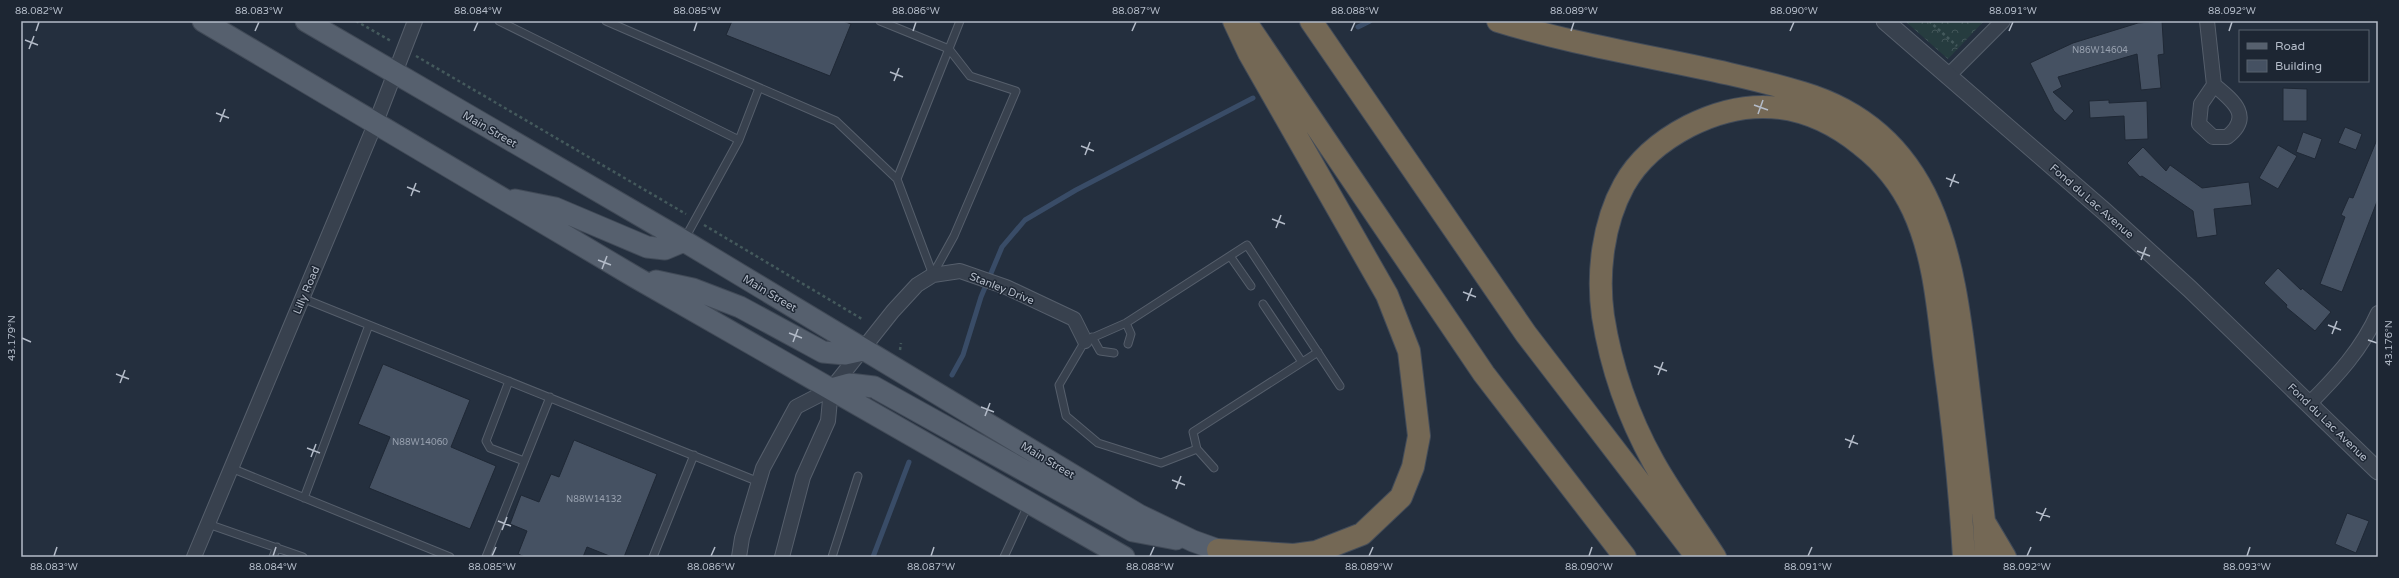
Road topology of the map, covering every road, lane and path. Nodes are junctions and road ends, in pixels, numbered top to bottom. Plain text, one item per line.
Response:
1 (203, 21) edge
2 (306, 21) edge
3 (356, 21) edge
4 (415, 21) edge
5 (499, 21) edge
6 (606, 21) edge
7 (880, 21) edge
8 (960, 21) edge
9 (1234, 21) edge
10 (1245, 21) edge
11 (1311, 21) edge
12 (1498, 21) edge
13 (1885, 21) edge
14 (1929, 21) edge
15 (2003, 21) edge
16 (2207, 21) edge
17 (387, 38) dead end
18 (949, 49) junction
19 (1968, 55) junction
20 (423, 59) dead end
21 (395, 74) junction
22 (1948, 76) junction
23 (2214, 85) dead end
24 (759, 88) junction
25 (376, 122) junction
26 (739, 140) junction
27 (897, 179) junction
28 (500, 197) junction
29 (695, 219) junction
30 (684, 241) junction
31 (1230, 256) junction
32 (933, 275) junction
33 (635, 276) junction
34 (1251, 286) dead end
35 (302, 298) junction
36 (1263, 304) dead end
37 (2378, 313) edge
38 (862, 319) dead end
39 (1126, 323) junction
40 (369, 325) junction
41 (1088, 339) junction
42 (1128, 344) dead end
43 (863, 350) junction
44 (1114, 352) dead end
45 (1318, 352) junction
46 (1302, 362) junction
47 (509, 381) junction
48 (1340, 386) dead end
49 (831, 389) junction
50 (550, 398) junction
51 (2310, 403) junction
52 (1197, 449) junction
53 (694, 455) junction
54 (524, 461) junction
55 (231, 468) junction
56 (1214, 468) dead end
57 (2378, 471) edge
58 (858, 476) dead end
59 (759, 482) junction
60 (304, 498) junction
61 (1029, 503) junction
62 (1961, 508) junction
63 (1984, 521) junction
64 (208, 524) junction
65 (1193, 541) junction
66 (277, 546) junction
67 (1227, 553) edge
68 (1006, 556) edge
69 (194, 557) edge
70 (273, 557) edge
71 (303, 557) edge
72 (450, 557) edge
73 (486, 557) edge
74 (653, 557) edge
75 (739, 557) edge
76 (782, 557) edge
77 (832, 557) edge
78 (1124, 557) edge
79 (1625, 557) edge
80 (1697, 557) edge
81 (1715, 557) edge
82 (1948, 557) edge
83 (1964, 557) edge
84 (1986, 557) edge
85 (2005, 557) edge

1 - 25 main road
2 - 21 main road, Main Street
3 - 17 path
4 - 21 street, Lilly Road
5 - 26 lane
6 - 24 lane
7 - 18 lane
8 - 18 lane
9 - 67 highway
10 - 79 highway
11 - 80 highway
12 - 63 highway
13 - 22 street, Fond du Lac Avenue
14 - 19 path
15 - 19 street
16 - 23 street
18 - 27 lane
18 - 32 lane
19 - 22 street
20 - 29 path
21 - 25 street, Lilly Road
21 - 30 main road, Main Street
22 - 51 street, Fond du Lac Avenue
24 - 26 lane
24 - 27 lane
25 - 28 main road
25 - 35 street, Lilly Road
26 - 29 lane
27 - 32 lane
28 - 30 main road
28 - 33 main road
29 - 30 lane
29 - 38 path
30 - 43 main road, Main Street
31 - 34 lane
31 - 39 lane
31 - 45 lane
32 - 41 street, Stanley Drive
32 - 43 street, Stanley Drive
33 - 43 main road
33 - 49 main road
35 - 40 lane
35 - 55 street, Lilly Road
36 - 46 lane
37 - 51 street
39 - 41 lane
39 - 42 lane
40 - 47 lane
40 - 60 lane
41 - 44 lane
41 - 52 lane
43 - 49 street, Stanley Drive
43 - 65 main road, Main Street
45 - 46 lane
45 - 48 lane
46 - 52 lane
47 - 50 lane
47 - 54 lane
49 - 59 street
49 - 61 main road
49 - 65 main road
49 - 76 street
50 - 53 lane
50 - 54 lane
51 - 57 street, Fond du Lac Avenue
52 - 56 lane
53 - 59 lane
53 - 74 lane
54 - 73 lane
55 - 60 lane
55 - 64 street, Lilly Road
58 - 77 lane
59 - 75 street
60 - 72 lane
61 - 68 lane
61 - 78 main road
62 - 81 highway
62 - 82 highway
62 - 83 highway
63 - 84 highway
63 - 85 highway
64 - 66 lane
64 - 69 street, Lilly Road
65 - 67 main road, Main Street
66 - 70 lane
66 - 71 lane

